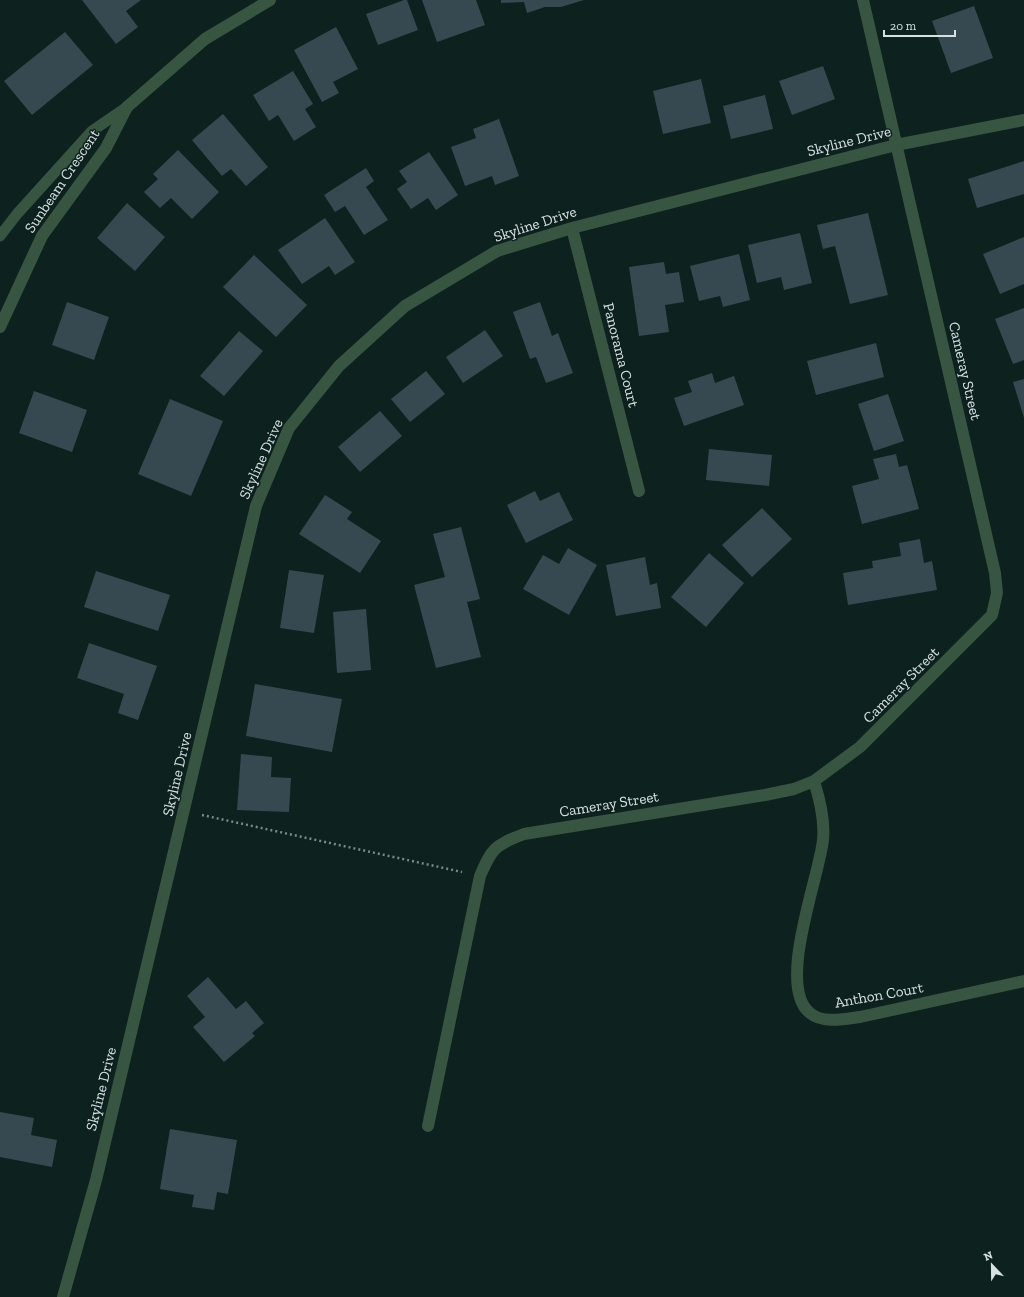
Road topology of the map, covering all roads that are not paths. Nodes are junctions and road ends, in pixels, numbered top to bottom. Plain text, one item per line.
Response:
1 (270, 0) edge
2 (863, 0) edge
3 (127, 106) junction
4 (1024, 120) edge
5 (896, 145) junction
6 (572, 228) junction
7 (0, 236) edge
8 (0, 327) edge
9 (639, 491) dead end
10 (814, 780) junction
11 (1024, 982) edge
12 (428, 1126) dead end
13 (63, 1297) edge

1 - 3 street, Sunbeam Crescent
2 - 5 street, Cameray Street
3 - 7 lane
3 - 8 street, Sunbeam Crescent
4 - 5 street, Skyline Drive
5 - 6 street, Skyline Drive
5 - 10 street, Cameray Street
6 - 9 street, Panorama Court
6 - 13 street, Skyline Drive
10 - 11 street, Anthon Court
10 - 12 street, Cameray Street

